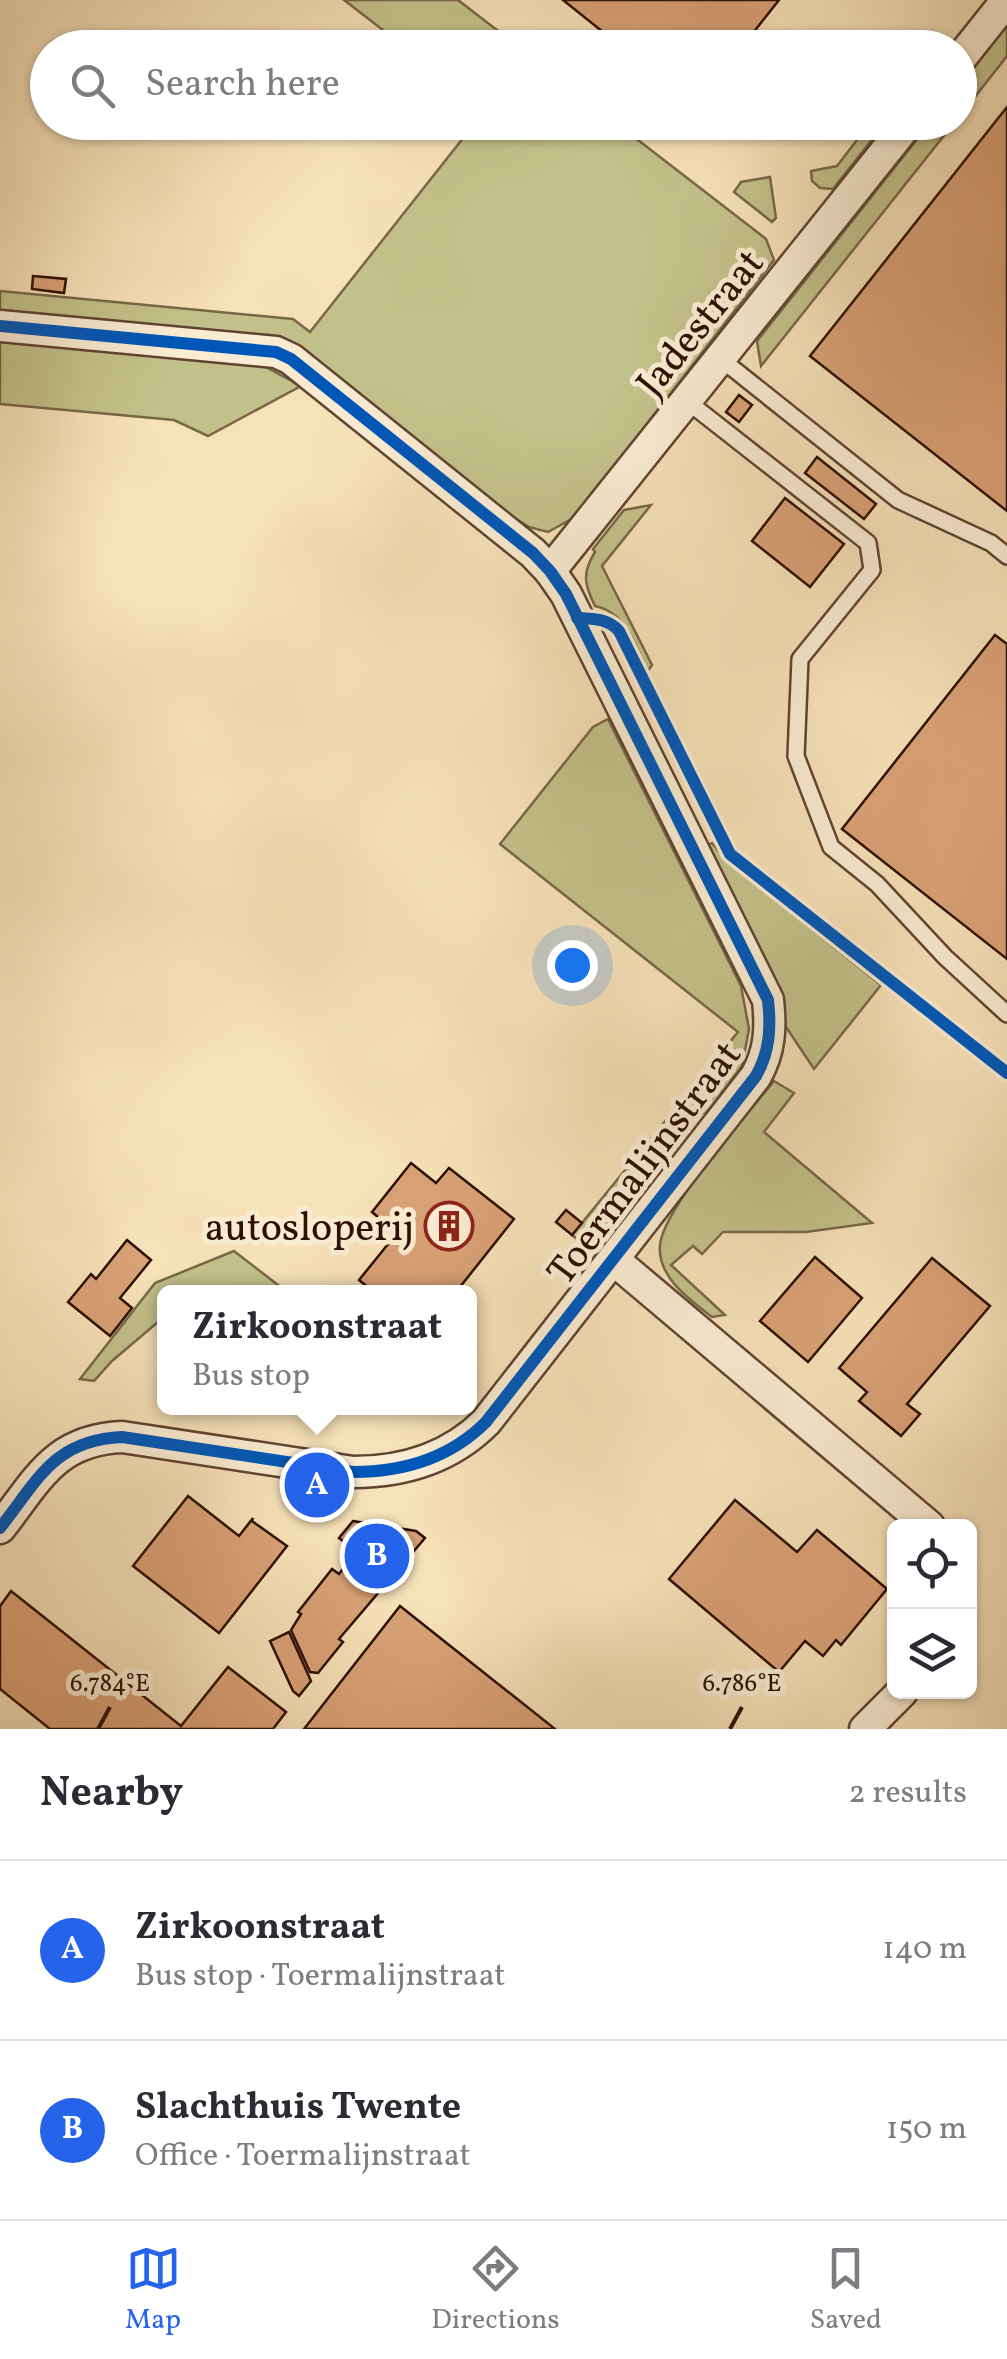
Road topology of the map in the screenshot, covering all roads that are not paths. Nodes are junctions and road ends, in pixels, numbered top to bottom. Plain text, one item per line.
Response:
1 (1006, 0) edge
2 (977, 37) edge
3 (895, 140) edge
4 (0, 326) edge
5 (722, 359) junction
6 (687, 401) junction
7 (1007, 556) edge
8 (550, 570) junction
9 (1007, 1014) edge
10 (614, 1260) junction
11 (922, 1519) edge
12 (0, 1528) edge
13 (895, 1699) edge
14 (864, 1729) edge

1 - 2 street
3 - 5 street, Jadestraat
4 - 8 street, Toermalijnstraat
5 - 6 street, Jadestraat
5 - 7 lane
6 - 8 street, Jadestraat
6 - 9 lane
8 - 10 street, Toermalijnstraat
10 - 11 street
10 - 12 street, Toermalijnstraat
13 - 14 street

